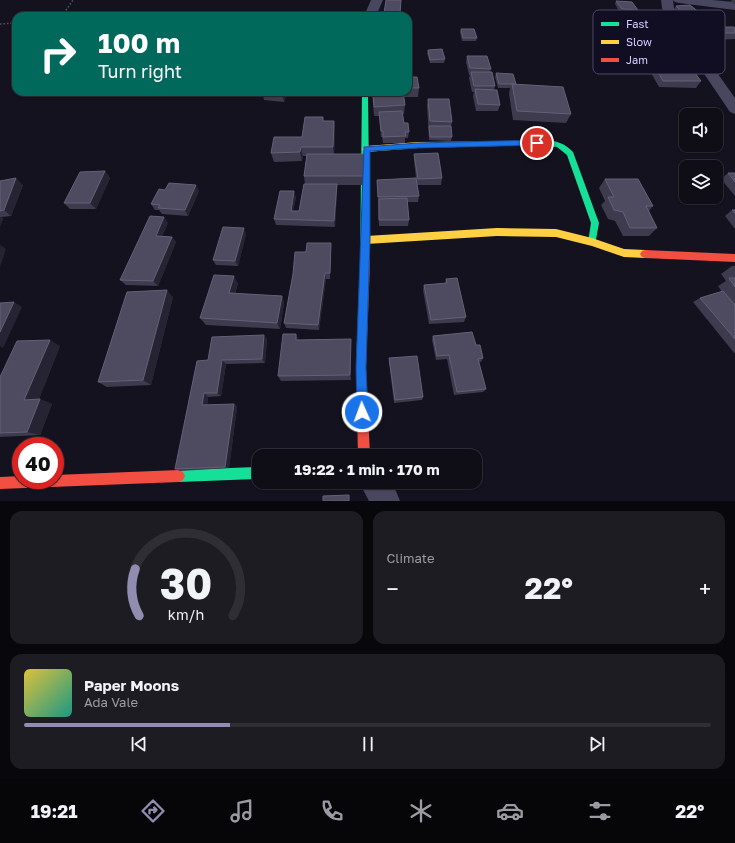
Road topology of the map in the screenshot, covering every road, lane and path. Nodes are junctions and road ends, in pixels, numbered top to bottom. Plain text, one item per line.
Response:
1 (73, 0) edge
2 (377, 0) edge
3 (667, 0) edge
4 (679, 0) edge
5 (735, 6) edge
6 (669, 10) edge
7 (65, 12) edge
8 (372, 12) edge
9 (12, 23) edge
10 (0, 24) edge
11 (711, 74) edge
12 (365, 96) edge
13 (735, 108) edge
14 (366, 149) junction
15 (366, 240) junction
16 (592, 242) junction
17 (735, 258) edge
18 (364, 449) edge
19 (252, 473) edge
20 (0, 483) edge
21 (378, 489) edge
22 (386, 501) edge

1 - 7 path
2 - 8 street
3 - 6 street
4 - 5 street
9 - 10 path
11 - 13 street
12 - 14 street
14 - 15 street
14 - 16 street
15 - 16 street
15 - 18 street
16 - 17 street
19 - 20 street
21 - 22 street

